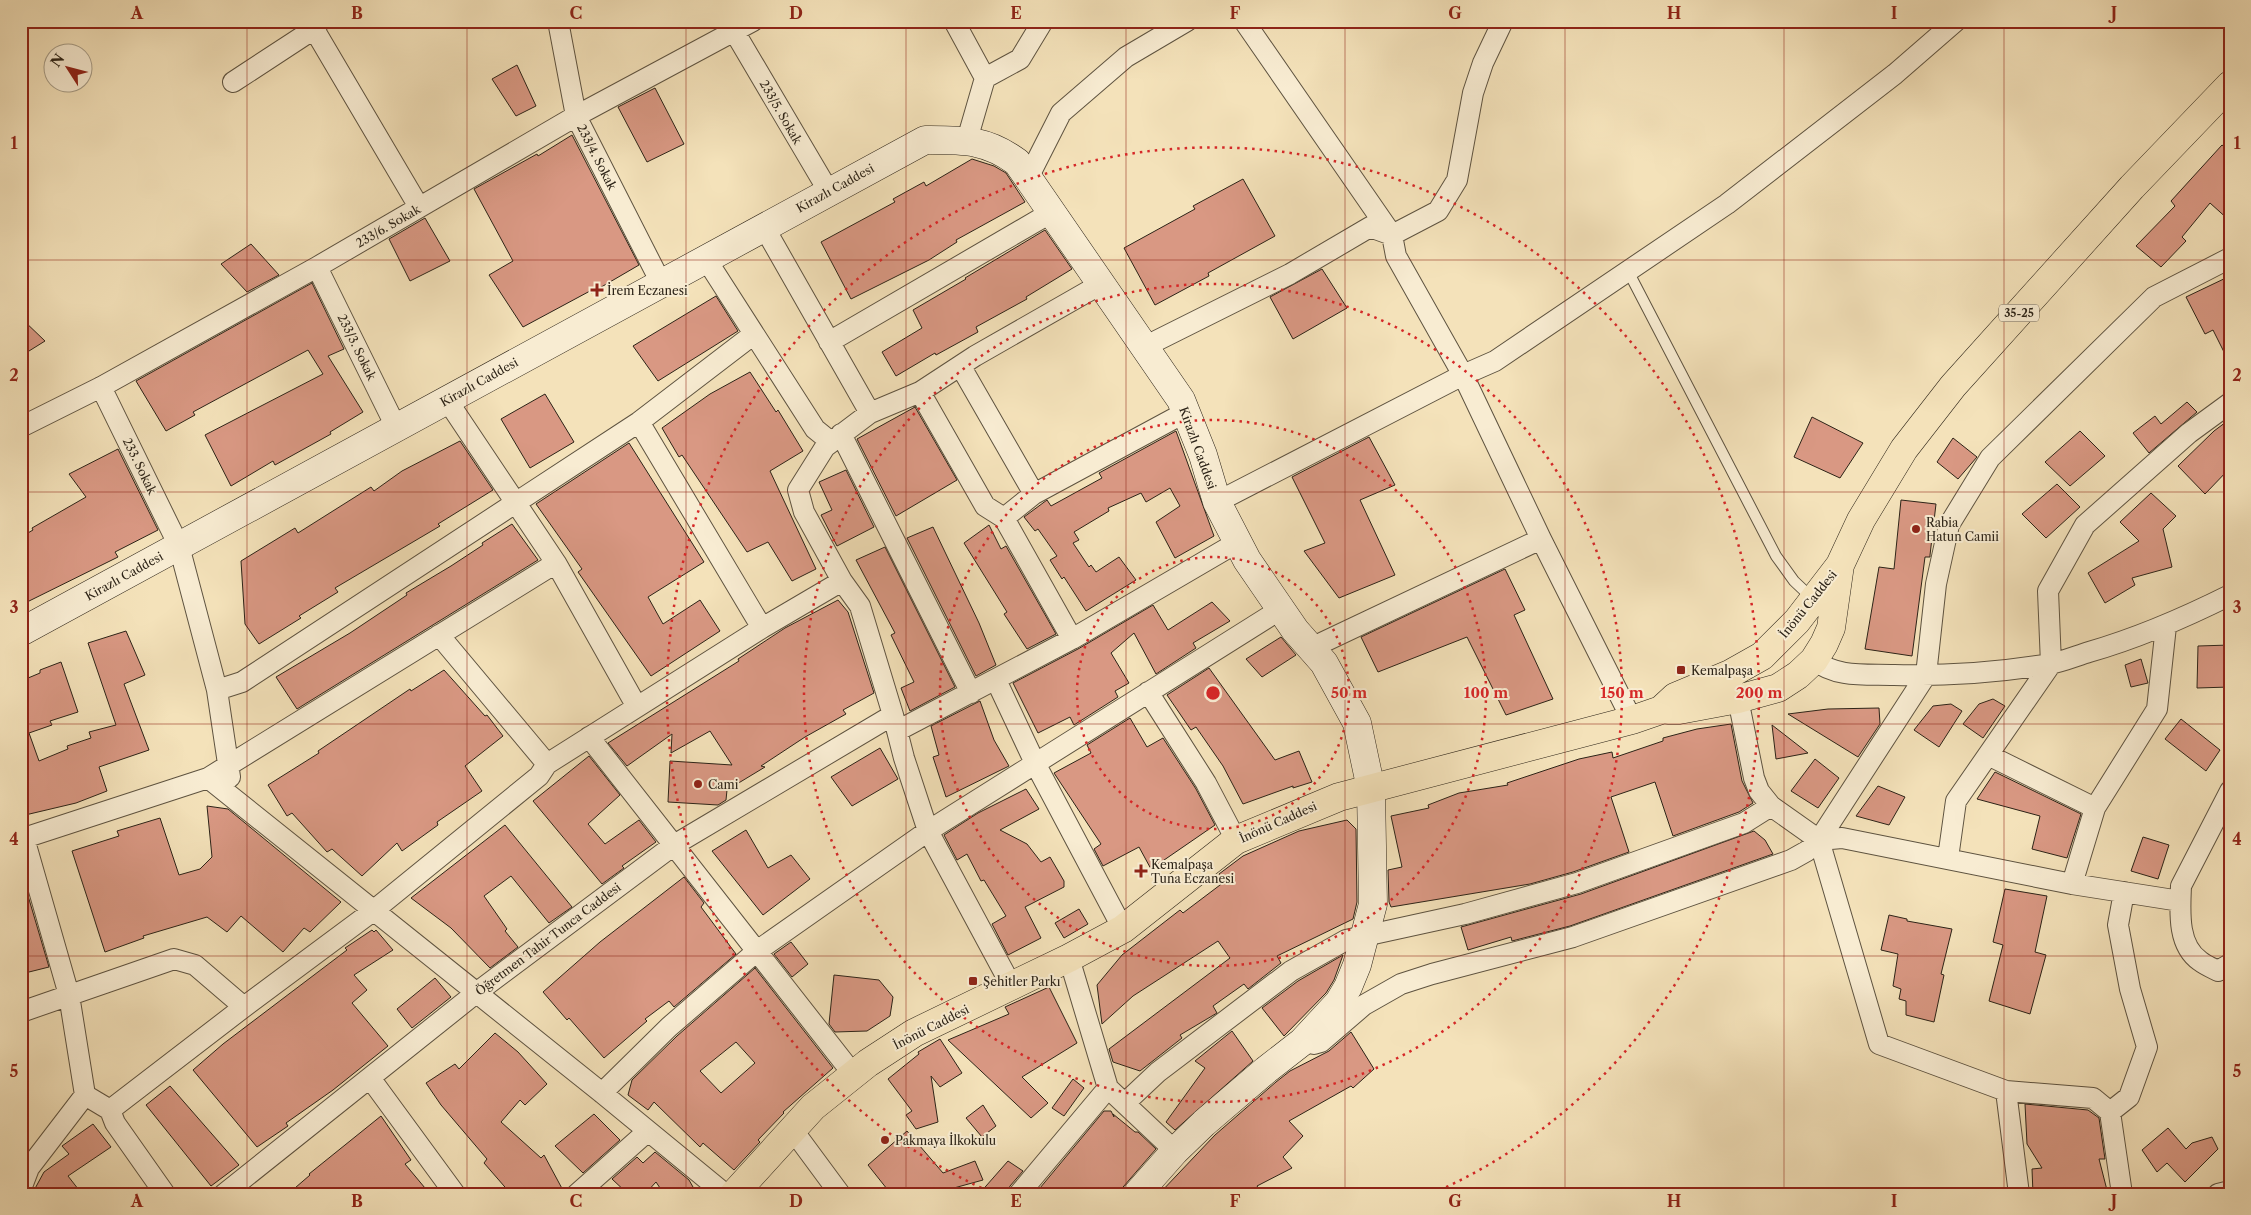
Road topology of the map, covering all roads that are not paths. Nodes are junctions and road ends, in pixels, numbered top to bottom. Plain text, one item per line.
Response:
1 (558, 21) edge
2 (753, 21) edge
3 (954, 21) edge
4 (1044, 21) edge
5 (1187, 21) edge
6 (1244, 21) edge
7 (1504, 21) edge
8 (1956, 21) edge
9 (317, 25) edge
10 (734, 32) junction
11 (985, 78) junction
12 (233, 82) dead end
13 (2230, 85) edge
14 (576, 116) junction
15 (967, 140) junction
16 (1028, 178) junction
17 (829, 192) junction
18 (419, 207) junction
19 (1052, 212) junction
20 (764, 227) junction
21 (1392, 235) junction
22 (2230, 258) edge
23 (706, 259) junction
24 (317, 267) junction
25 (1628, 271) junction
26 (661, 283) junction
27 (1101, 284) junction
28 (754, 334) junction
29 (828, 342) junction
30 (1144, 347) junction
31 (961, 366) junction
32 (1464, 375) junction
33 (101, 386) junction
34 (920, 392) junction
35 (447, 400) junction
36 (2230, 403) edge
37 (1186, 412) junction
38 (870, 413) junction
39 (640, 422) junction
40 (21, 427) edge
41 (396, 428) junction
42 (836, 438) junction
43 (1034, 494) junction
44 (1217, 502) junction
45 (516, 504) junction
46 (1004, 518) junction
47 (1541, 539) junction
48 (1238, 542) junction
49 (179, 546) junction
50 (556, 563) junction
51 (1840, 565) junction
52 (842, 581) junction
53 (2230, 595) edge
54 (1814, 600) junction
55 (1281, 609) junction
56 (2166, 626) junction
57 (762, 628) junction
58 (21, 632) edge
59 (439, 635) junction
60 (1785, 635) junction
61 (1072, 639) junction
62 (1311, 648) junction
63 (1762, 656) junction
64 (1814, 660) junction
65 (2051, 664) junction
66 (1926, 676) junction
67 (996, 680) junction
68 (1778, 688) junction
69 (217, 690) junction
70 (1148, 692) junction
71 (972, 693) junction
72 (1738, 699) junction
73 (637, 707) junction
74 (1662, 710) junction
75 (1632, 720) junction
76 (895, 723) junction
77 (589, 737) junction
78 (1988, 755) junction
79 (547, 764) junction
80 (1036, 764) junction
81 (228, 766) junction
82 (208, 778) junction
83 (1371, 789) junction
84 (2230, 791) edge
85 (234, 799) junction
86 (1771, 806) junction
87 (2095, 808) junction
88 (928, 831) junction
89 (23, 838) edge
90 (1236, 840) junction
91 (1819, 840) junction
92 (674, 846) junction
93 (1948, 858) junction
94 (2072, 884) junction
95 (2124, 892) junction
96 (2180, 901) junction
97 (373, 911) junction
98 (1123, 929) junction
99 (1364, 935) junction
100 (757, 951) junction
101 (1069, 958) junction
102 (2230, 964) edge
103 (1012, 986) junction
104 (476, 993) junction
105 (69, 995) junction
106 (244, 1007) junction
107 (21, 1012) edge
108 (1302, 1042) junction
109 (853, 1074) junction
110 (370, 1078) junction
111 (1108, 1088) junction
112 (2006, 1092) junction
113 (602, 1093) junction
114 (85, 1095) junction
115 (1125, 1103) junction
116 (110, 1110) junction
117 (2110, 1112) junction
118 (792, 1129) junction
119 (648, 1131) junction
120 (1174, 1151) junction
121 (21, 1189) edge
122 (2230, 1191) edge
123 (230, 1192) edge
124 (164, 1194) edge
125 (455, 1194) edge
126 (577, 1194) edge
127 (725, 1194) edge
128 (734, 1194) edge
129 (840, 1194) edge
130 (1019, 1194) edge
131 (1137, 1194) edge
132 (2019, 1194) edge
133 (2122, 1194) edge
134 (2218, 1194) edge

1 - 14 street, 233/4. Sokak
2 - 10 street, 233/6. Sokak
3 - 11 street
4 - 11 street
5 - 16 street
6 - 21 street
7 - 21 street
8 - 25 street
9 - 12 street
9 - 18 street
10 - 14 street, 233/6. Sokak
10 - 17 street, 233/5. Sokak
11 - 15 street
13 - 51 main road, 35-25
14 - 18 street, 233/6. Sokak
14 - 26 street, 233/4. Sokak
15 - 16 main road, Kirazlı Caddesi
15 - 17 main road, Kirazlı Caddesi
16 - 19 main road, Kirazlı Caddesi
17 - 20 main road, Kirazlı Caddesi
18 - 24 street, 233/6. Sokak
19 - 27 main road, Kirazlı Caddesi
19 - 29 street
20 - 23 main road, Kirazlı Caddesi
20 - 29 street
21 - 30 street
21 - 32 street
22 - 66 street
23 - 26 main road, Kirazlı Caddesi
23 - 28 street
24 - 33 street, 233/6. Sokak
24 - 41 street, 233/3. Sokak
25 - 32 street
25 - 54 lane
26 - 35 main road, Kirazlı Caddesi
27 - 30 main road, Kirazlı Caddesi
27 - 31 street
28 - 39 street
28 - 42 street
29 - 38 street
30 - 37 main road, Kirazlı Caddesi
31 - 34 street
31 - 43 street
32 - 44 street
32 - 47 street
33 - 40 street, 233/6. Sokak
33 - 49 street, 233. Sokak
34 - 38 street
34 - 46 street
35 - 41 main road, Kirazlı Caddesi
35 - 45 street
36 - 65 street
37 - 43 street
37 - 44 main road, Kirazlı Caddesi
38 - 42 street
39 - 45 street
39 - 57 street
41 - 49 main road, Kirazlı Caddesi
42 - 52 street
42 - 71 street
43 - 46 street
44 - 48 main road, Kirazlı Caddesi
45 - 50 street
45 - 69 street
46 - 61 street
47 - 62 street
47 - 75 street
48 - 55 main road, Kirazlı Caddesi
48 - 61 street, Öğretmen Tahir Tunca Caddesi
49 - 58 main road, Kirazlı Caddesi
49 - 69 street, 233. Sokak
50 - 59 street
50 - 73 street
51 - 54 main road, İnönü Caddesi / 35-25
51 - 64 main road, 35-25
52 - 57 street
52 - 76 street
53 - 56 street
54 - 60 main road, İnönü Caddesi / 35-25
55 - 62 main road, Kirazlı Caddesi
55 - 70 street
56 - 65 street
56 - 87 street
57 - 73 street
59 - 79 street
59 - 81 street
60 - 63 main road, İnönü Caddesi / 35-25
60 - 64 main road
61 - 67 street, Öğretmen Tahir Tunca Caddesi
62 - 83 main road, Kirazlı Caddesi
63 - 68 main road
63 - 74 main road, İnönü Caddesi / 35-25
64 - 66 street
64 - 68 main road, 35-25
65 - 66 street
65 - 78 street
66 - 91 street
67 - 71 street, Öğretmen Tahir Tunca Caddesi
67 - 80 street
68 - 72 main road, 35-25
69 - 81 street, 233. Sokak
70 - 80 street
70 - 90 street
71 - 76 street, Öğretmen Tahir Tunca Caddesi
72 - 74 main road, 35-25
72 - 86 street
73 - 77 street
74 - 75 main road, İnönü Caddesi / 35-25
75 - 83 main road, İnönü Caddesi / 35-25
76 - 88 street
76 - 92 street, Öğretmen Tahir Tunca Caddesi
77 - 79 street
77 - 92 street
78 - 87 street
78 - 93 street
79 - 97 street
80 - 88 street
80 - 98 street
81 - 82 street
81 - 85 street, 233. Sokak
82 - 85 street
82 - 89 street
83 - 90 main road, İnönü Caddesi / 35-25
83 - 99 main road, Kirazlı Caddesi
84 - 96 street
85 - 97 street
86 - 91 street
86 - 99 street
87 - 94 street
88 - 100 street
88 - 103 street
89 - 105 street
90 - 98 main road, İnönü Caddesi / 35-25
91 - 93 street
91 - 108 street
91 - 112 street
92 - 100 street
92 - 104 street, Öğretmen Tahir Tunca Caddesi
93 - 94 street
94 - 95 street
95 - 96 street
95 - 117 street
96 - 102 street
97 - 104 street
97 - 106 street
98 - 101 main road, İnönü Caddesi / 35-25
99 - 108 main road, Kirazlı Caddesi
99 - 115 street
100 - 109 street
100 - 113 street
101 - 103 main road, İnönü Caddesi / 35-25
101 - 111 street
103 - 109 main road, İnönü Caddesi / 35-25
104 - 110 street, Öğretmen Tahir Tunca Caddesi
104 - 113 street
105 - 106 street
105 - 107 street
105 - 114 street
106 - 116 street
108 - 120 main road, Kirazlı Caddesi
109 - 118 main road, İnönü Caddesi / 35-25
110 - 123 street, Öğretmen Tahir Tunca Caddesi
110 - 125 street
111 - 115 street
111 - 130 street
112 - 117 street
112 - 132 street
113 - 119 street
114 - 116 street
114 - 121 street
115 - 120 street
116 - 124 street
117 - 133 street
118 - 128 main road, İnönü Caddesi / 35-25
118 - 129 street
119 - 126 street
119 - 127 street
120 - 131 main road, Kirazlı Caddesi
122 - 134 street

